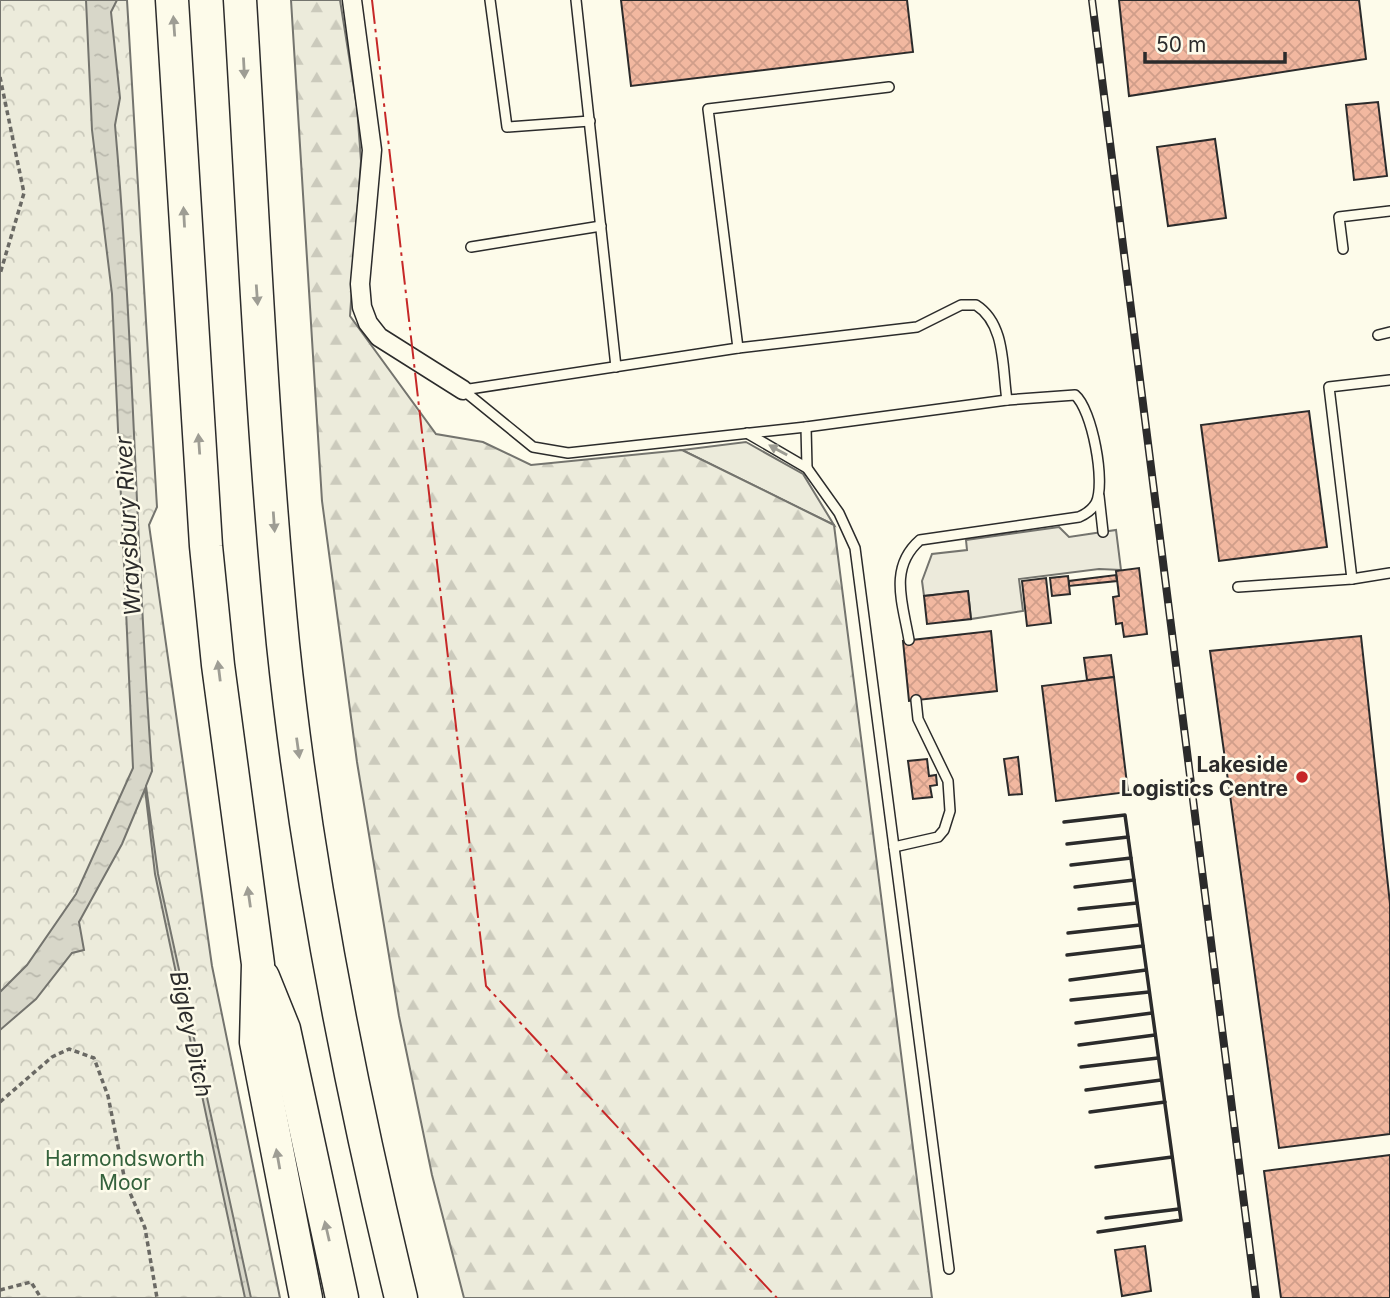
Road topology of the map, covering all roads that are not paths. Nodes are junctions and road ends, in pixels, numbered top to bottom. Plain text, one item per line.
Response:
1 (172, 0) edge
2 (240, 0) edge
3 (352, 0) edge
4 (489, 0) edge
5 (576, 0) edge
6 (889, 87) dead end
7 (590, 121) junction
8 (1390, 212) edge
9 (601, 226) junction
10 (471, 247) dead end
11 (1343, 249) dead end
12 (1390, 332) edge
13 (1378, 335) dead end
14 (738, 348) junction
15 (616, 367) junction
16 (1390, 380) edge
17 (463, 390) junction
18 (1007, 400) junction
19 (806, 427) junction
20 (747, 433) junction
21 (807, 468) junction
22 (1098, 495) junction
23 (1102, 532) dead end
24 (1390, 573) edge
25 (1352, 579) junction
26 (1238, 587) dead end
27 (909, 640) dead end
28 (916, 700) dead end
29 (894, 846) junction
30 (258, 964) junction
31 (949, 1269) dead end
32 (306, 1298) edge
33 (342, 1298) edge
34 (401, 1298) edge

30 -> 1 highway
2 -> 34 highway
3 - 17 street
4 - 7 lane
5 - 7 lane
6 - 14 lane
7 - 9 lane
8 - 11 lane
9 - 10 lane
9 - 15 lane
12 - 13 lane
14 - 15 lane
14 - 18 lane
15 - 17 lane
16 - 25 lane
17 - 20 lane
18 - 19 lane
18 - 22 lane
19 - 20 lane
19 - 21 lane
21 -> 20 lane
21 - 29 lane
22 - 23 lane
22 - 27 lane
24 - 25 lane
25 - 26 lane
28 - 29 lane
29 - 31 lane
32 -> 30 highway
33 -> 30 highway

